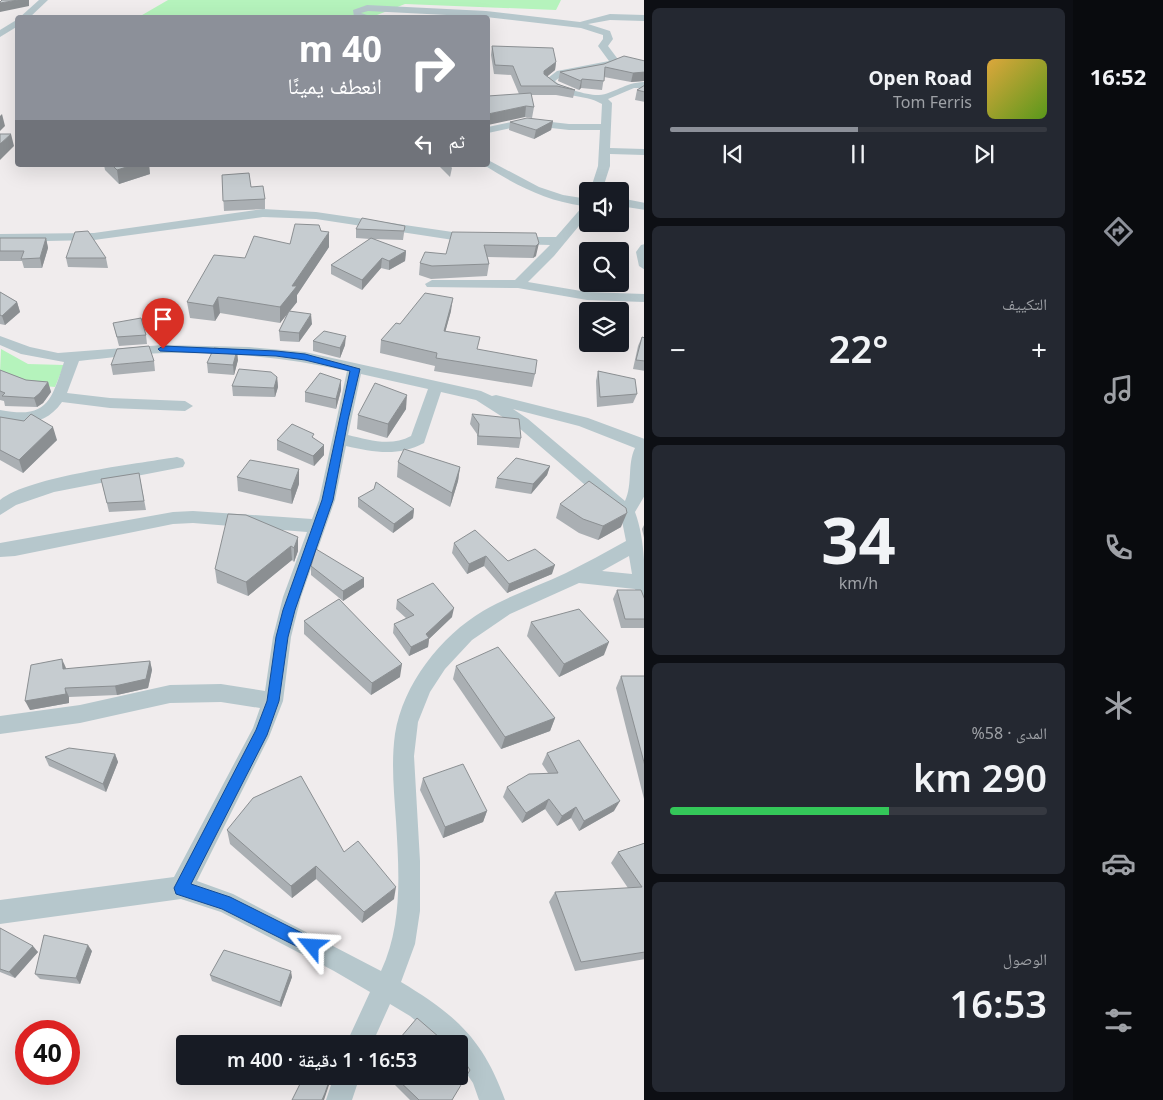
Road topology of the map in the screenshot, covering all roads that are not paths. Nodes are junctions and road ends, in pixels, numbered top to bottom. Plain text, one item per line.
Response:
1 (44, 0) edge
2 (26, 15) edge
3 (363, 15) edge
4 (644, 18) edge
5 (15, 22) edge
6 (15, 23) edge
7 (582, 25) junction
8 (0, 28) edge
9 (0, 34) edge
10 (644, 85) edge
11 (601, 98) junction
12 (604, 127) junction
13 (490, 130) edge
14 (604, 151) junction
15 (644, 152) edge
16 (490, 164) edge
17 (599, 182) edge
18 (579, 201) edge
19 (629, 204) edge
20 (644, 207) edge
21 (579, 217) edge
22 (0, 238) edge
23 (485, 239) edge
24 (503, 240) edge
25 (558, 241) junction
26 (644, 248) edge
27 (644, 266) edge
28 (432, 284) dead end
29 (518, 284) junction
30 (644, 298) edge
31 (0, 340) edge
32 (73, 358) junction
33 (355, 369) junction
34 (436, 386) junction
35 (481, 396) junction
36 (60, 397) junction
37 (185, 406) dead end
38 (0, 416) edge
39 (339, 438) junction
40 (643, 445) edge
41 (177, 463) dead end
42 (0, 509) edge
43 (627, 512) junction
44 (318, 526) junction
45 (635, 544) junction
46 (0, 550) edge
47 (576, 576) junction
48 (643, 589) edge
49 (273, 701) junction
50 (0, 725) edge
51 (181, 888) junction
52 (0, 912) edge
53 (386, 987) junction
54 (362, 1035) edge
55 (344, 1085) edge
56 (339, 1100) edge
57 (492, 1100) edge

1 - 2 street
3 - 7 street
4 - 7 street
5 - 8 street
6 - 9 street
7 - 11 street
10 - 11 street
11 - 12 street
12 - 13 street
12 - 14 street
14 - 15 street
14 - 17 street
16 - 18 street
19 - 20 street
21 - 25 street
22 - 23 street
24 - 25 street
25 - 29 street
26 - 27 street
28 - 29 street
29 - 30 street
31 - 32 street
32 - 33 street
32 - 36 street
33 - 34 street
33 - 39 street
34 - 35 street
34 - 39 street
35 - 40 street
35 - 43 street
36 - 37 street
36 - 38 street
39 - 44 street
40 - 43 street
41 - 42 street
43 - 45 street
44 - 46 street
44 - 49 street
45 - 47 street
45 - 48 street
47 - 48 street
47 - 53 street
49 - 50 street
49 - 51 street
51 - 52 street
51 - 53 street
53 - 54 street
53 - 57 street
55 - 56 street

